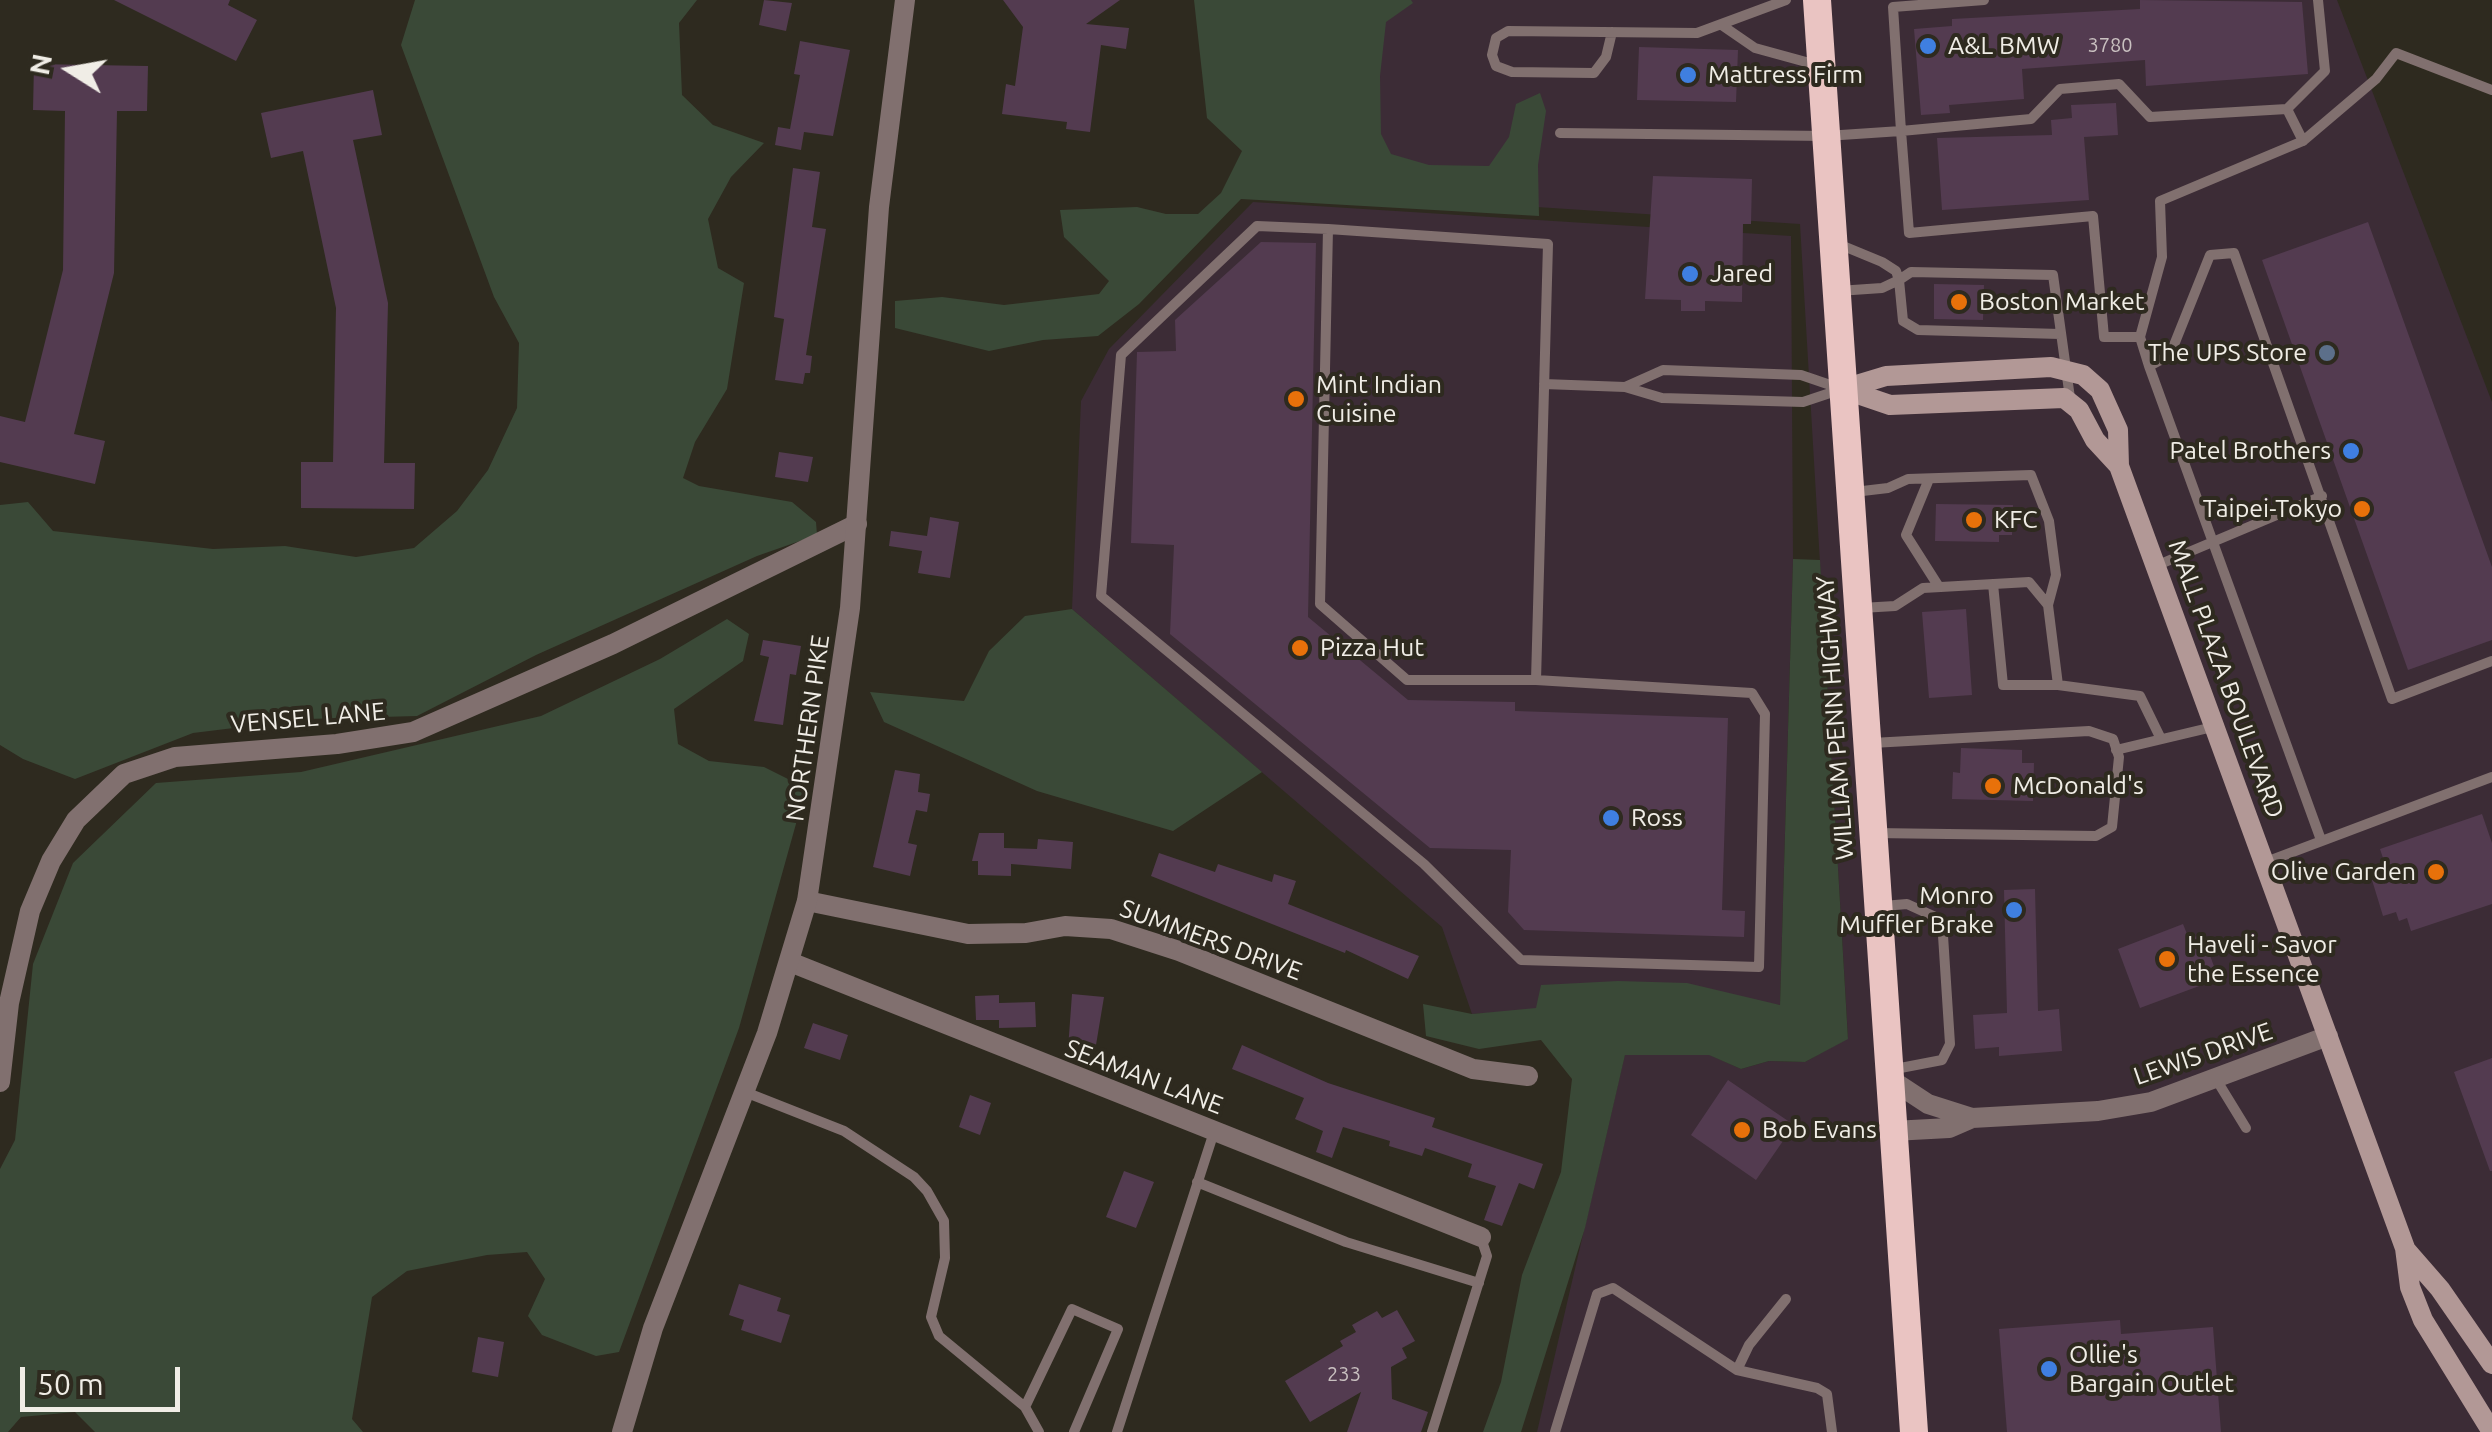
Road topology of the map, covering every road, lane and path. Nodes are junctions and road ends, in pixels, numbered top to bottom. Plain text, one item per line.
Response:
1 (905, 0) edge
2 (1786, 0) edge
3 (1817, 0) edge
4 (1984, 0) edge
5 (2318, 0) edge
6 (1746, 6) edge
7 (1723, 26) junction
8 (1612, 32) junction
9 (1821, 65) junction
10 (2492, 90) edge
11 (2287, 109) junction
12 (1901, 131) junction
13 (1560, 132) dead end
14 (1826, 136) junction
15 (2303, 141) junction
16 (1328, 230) junction
17 (1834, 242) junction
18 (1899, 280) junction
19 (1837, 292) junction
20 (2060, 334) junction
21 (2140, 337) junction
22 (2149, 366) junction
23 (2063, 368) junction
24 (1544, 384) junction
25 (1625, 387) junction
26 (1844, 389) junction
27 (2071, 401) junction
28 (2119, 466) junction
29 (1929, 478) junction
30 (1850, 492) junction
31 (2322, 496) junction
32 (856, 524) junction
33 (2212, 541) junction
34 (2158, 565) junction
35 (1993, 584) junction
36 (1939, 587) junction
37 (2048, 605) junction
38 (1858, 608) junction
39 (2492, 661) edge
40 (1536, 680) junction
41 (2058, 685) junction
42 (2217, 726) junction
43 (2161, 739) junction
44 (1867, 744) junction
45 (2115, 744) junction
46 (2492, 777) edge
47 (1873, 833) junction
48 (2321, 840) junction
49 (2266, 862) junction
50 (807, 901) junction
51 (1878, 906) junction
52 (790, 962) junction
53 (2328, 1036) junction
54 (1890, 1075) junction
55 (1528, 1076) dead end
56 (2215, 1078) junction
57 (0, 1082) edge
58 (744, 1092) junction
59 (1972, 1118) junction
60 (2246, 1128) dead end
61 (1214, 1131) junction
62 (1893, 1131) junction
63 (1198, 1182) junction
64 (1481, 1238) joint
65 (2405, 1248) junction
66 (1479, 1283) junction
67 (1786, 1300) dead end
68 (2492, 1364) edge
69 (1737, 1370) junction
70 (1025, 1406) junction
71 (622, 1432) edge
72 (1040, 1432) edge
73 (1074, 1432) edge
74 (1117, 1432) edge
75 (1432, 1432) edge
76 (1555, 1432) edge
77 (1832, 1432) edge
78 (1914, 1432) edge
79 (2492, 1432) edge

1 - 32 street, NORTHERN PIKE
2 - 6 lane
3 - 9 highway, WILLIAM PENN HIGHWAY
4 - 12 lane
5 - 11 lane
6 - 7 lane
7 - 8 lane
7 - 9 lane
8 - 8 lane
9 - 14 highway, WILLIAM PENN HIGHWAY
10 - 15 lane
11 - 12 lane
11 - 15 lane
12 - 14 lane
12 - 21 lane
13 - 14 lane
14 - 17 highway, WILLIAM PENN HIGHWAY
15 - 21 lane
16 - 24 lane
16 - 40 lane
16 - 40 lane
17 - 18 lane
17 - 19 highway, WILLIAM PENN HIGHWAY
18 - 19 lane
18 - 20 lane
18 - 20 lane
19 - 26 highway, WILLIAM PENN HIGHWAY
20 - 23 lane
21 - 22 lane
22 - 31 lane
22 - 33 lane
23 - 26 main road
23 - 27 lane
23 - 28 main road, MALL PLAZA BOULEVARD
24 - 25 lane
24 - 40 lane
25 - 26 lane
25 - 26 lane
26 - 27 main road
26 - 30 highway, WILLIAM PENN HIGHWAY
27 - 28 main road, MALL PLAZA BOULEVARD
28 - 34 main road, MALL PLAZA BOULEVARD
29 - 30 lane
29 - 36 lane
29 - 37 lane
30 - 38 highway, WILLIAM PENN HIGHWAY
31 - 33 lane
31 - 39 lane
32 - 50 street, NORTHERN PIKE
32 - 57 street, VENSEL LANE
33 - 34 lane
33 - 48 lane
34 - 42 main road, MALL PLAZA BOULEVARD
35 - 36 lane
35 - 37 lane
35 - 41 lane
36 - 38 lane
37 - 41 lane
38 - 44 highway, WILLIAM PENN HIGHWAY
41 - 43 lane
42 - 43 lane
42 - 49 main road, MALL PLAZA BOULEVARD
43 - 45 lane
44 - 45 lane
44 - 47 highway, WILLIAM PENN HIGHWAY
45 - 47 lane
46 - 48 lane
47 - 51 highway, WILLIAM PENN HIGHWAY
48 - 49 lane
49 - 53 main road, MALL PLAZA BOULEVARD
50 - 52 street, NORTHERN PIKE
50 - 55 street, SUMMERS DRIVE
51 - 54 highway, WILLIAM PENN HIGHWAY
51 - 54 lane
52 - 58 street, NORTHERN PIKE
52 - 61 street, SEAMAN LANE
53 - 56 street, LEWIS DRIVE
53 - 65 main road, MALL PLAZA BOULEVARD
54 - 59 street, LEWIS DRIVE
54 - 62 highway, WILLIAM PENN HIGHWAY
56 - 59 street, LEWIS DRIVE
56 - 60 lane
58 - 70 lane
58 - 71 street, NORTHERN PIKE
59 - 62 street, LEWIS DRIVE
61 - 63 lane
61 - 64 street, SEAMAN LANE
62 - 78 highway, WILLIAM PENN HIGHWAY
63 - 66 lane
63 - 74 lane
64 - 66 lane
65 - 68 main road, MALL PLAZA BOULEVARD
65 - 79 main road, MALL PLAZA BOULEVARD
66 - 75 lane
67 - 69 lane
69 - 76 lane
69 - 77 lane
70 - 72 lane
70 - 73 lane

